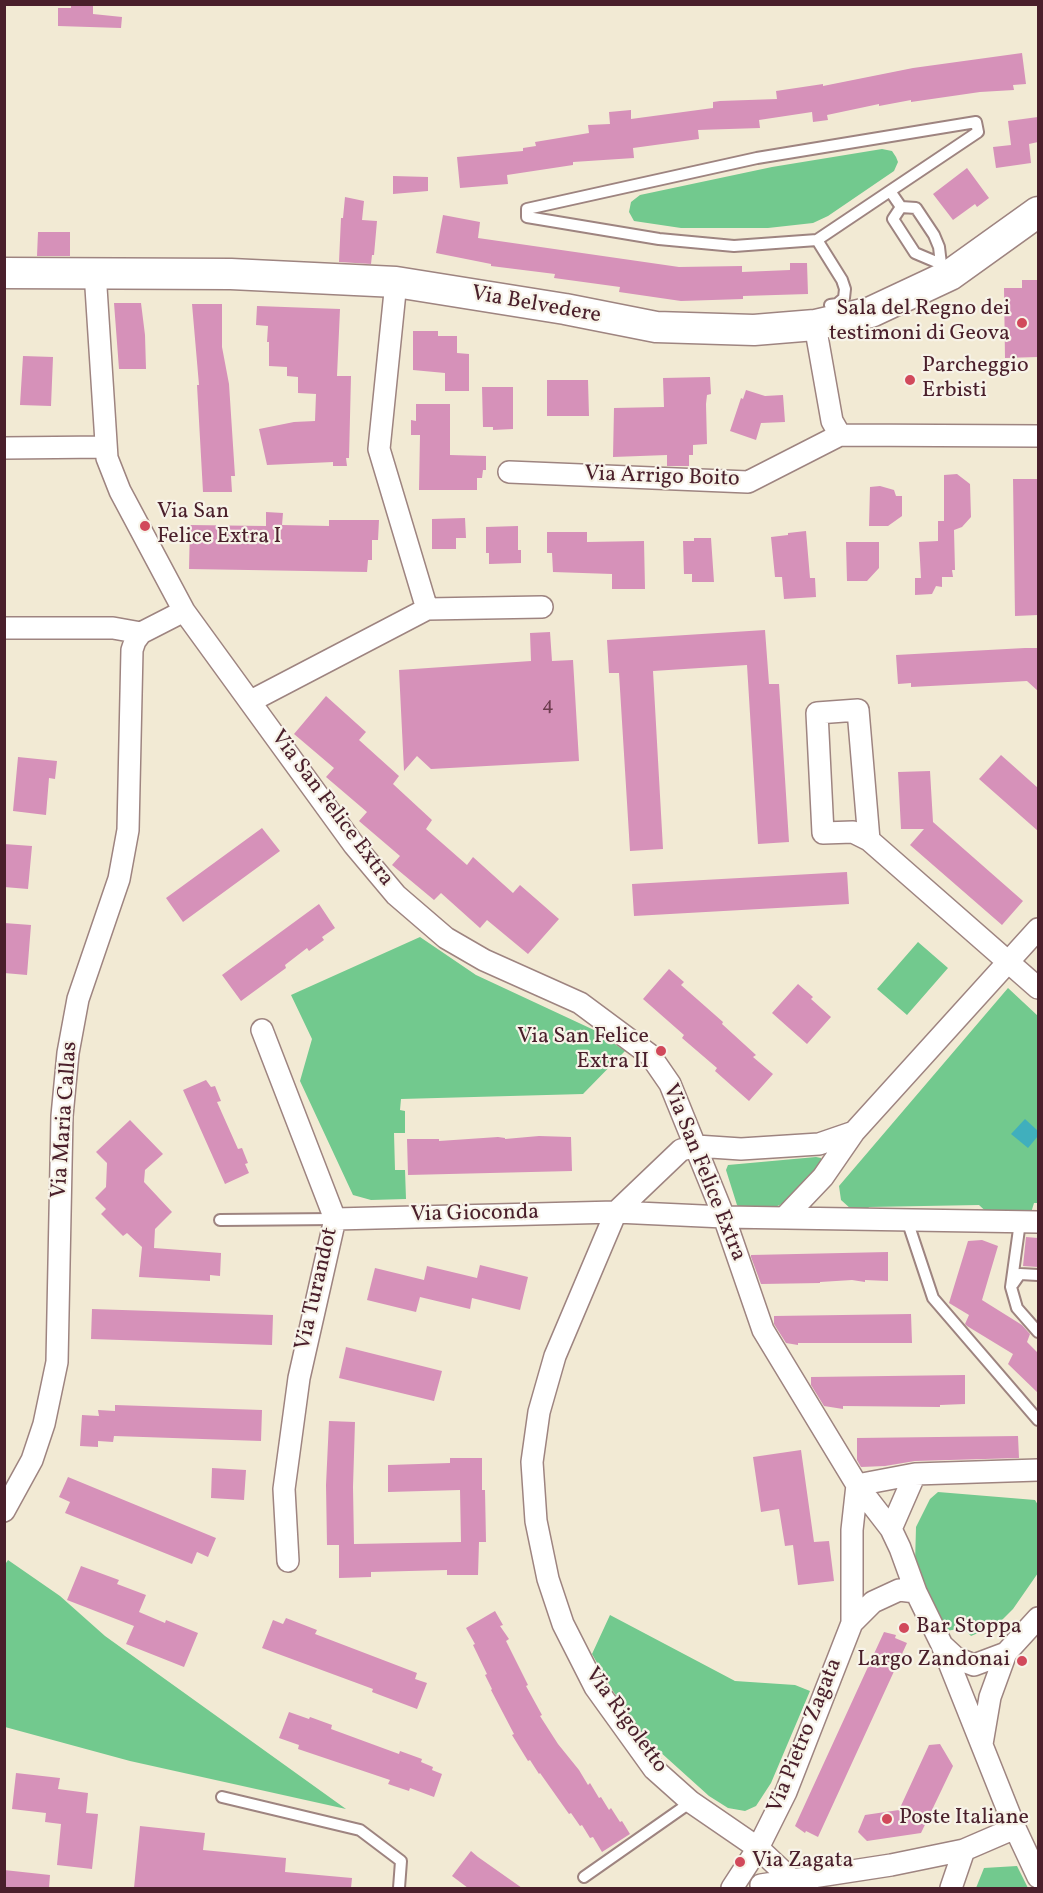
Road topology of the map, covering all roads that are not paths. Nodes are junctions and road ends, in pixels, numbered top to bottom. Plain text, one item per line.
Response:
1 (895, 199) junction
2 (1038, 212) edge
3 (817, 240) junction
4 (946, 269) junction
5 (95, 272) junction
6 (4, 273) edge
7 (396, 282) junction
8 (823, 316) junction
9 (840, 435) junction
10 (1038, 436) edge
11 (106, 447) junction
12 (4, 448) edge
13 (509, 472) dead end
14 (542, 607) dead end
15 (427, 609) junction
16 (184, 611) junction
17 (4, 628) edge
18 (141, 633) junction
19 (251, 701) junction
20 (869, 840) junction
21 (1038, 929) edge
22 (1010, 962) junction
23 (1038, 988) edge
24 (262, 1030) dead end
25 (854, 1132) junction
26 (696, 1146) junction
27 (616, 1212) junction
28 (724, 1217) junction
29 (784, 1218) junction
30 (335, 1219) junction
31 (220, 1220) dead end
32 (907, 1220) junction
33 (1029, 1222) edge
34 (1038, 1275) edge
35 (1011, 1287) junction
36 (1038, 1332) edge
37 (1038, 1420) edge
38 (1038, 1470) edge
39 (915, 1474) junction
40 (857, 1485) junction
41 (4, 1511) edge
42 (891, 1529) junction
43 (288, 1561) dead end
44 (916, 1592) junction
45 (1038, 1618) edge
46 (852, 1623) junction
47 (942, 1645) junction
48 (1006, 1653) junction
49 (982, 1745) junction
50 (222, 1797) dead end
51 (691, 1802) junction
52 (1015, 1828) junction
53 (758, 1848) junction
54 (964, 1850) junction
55 (584, 1877) dead end
56 (1038, 1877) edge
57 (792, 1880) junction
58 (760, 1887) edge
59 (399, 1888) edge
60 (732, 1888) edge
61 (951, 1888) edge

1 - 3 lane
1 - 3 lane
1 - 4 lane
1 - 4 lane
2 - 4 street, Via Belvedere
3 - 8 lane
4 - 8 street, Via Belvedere
5 - 6 street, Via Belvedere
5 - 7 street, Via Belvedere
5 - 11 street, Via San Felice Extra
7 - 8 street, Via Belvedere
7 - 15 street
8 - 9 street
9 - 10 street, Via Arrigo Boito
9 - 13 street, Via Arrigo Boito
11 - 12 street
11 - 16 street, Via San Felice Extra
14 - 15 street
15 - 19 street
16 - 18 street
16 - 19 street, Via San Felice Extra
17 - 18 street
18 - 41 street, Via Maria Callas
19 - 26 street, Via San Felice Extra
20 - 20 street
20 - 22 street
21 - 22 street
22 - 23 street
22 - 25 street
24 - 30 street, Via Turandot
25 - 26 street
25 - 29 street
26 - 27 street
26 - 28 street, Via San Felice Extra
27 - 28 street, Via Gioconda
27 - 30 street, Via Gioconda
27 - 51 street, Via Rigoletto
28 - 29 street, Via Gioconda
28 - 40 street, Via San Felice Extra
29 - 32 street, Via Gioconda
30 - 31 lane
30 - 43 street, Via Turandot
32 - 33 street, Via Gioconda
32 - 37 lane
33 - 35 lane
34 - 35 lane
35 - 36 lane
38 - 39 street
39 - 40 street
39 - 42 street
40 - 42 street, Via San Felice Extra
40 - 46 street, Via Pietro Zagata
42 - 44 street, Via San Felice Extra
44 - 46 street, Via Pietro Zagata
44 - 47 street, Via San Felice Extra
45 - 48 street
46 - 53 street, Via Pietro Zagata
47 - 48 street
47 - 49 street, Via San Felice Extra
48 - 49 street
49 - 52 street, Via San Felice Extra
50 - 59 lane
51 - 53 street, Via Rigoletto
51 - 55 lane
52 - 54 street
52 - 56 street, Via San Felice Extra
53 - 57 street
53 - 58 street
53 - 60 street, Via Pietro Zagata
54 - 57 street
54 - 61 street
57 - 58 street

